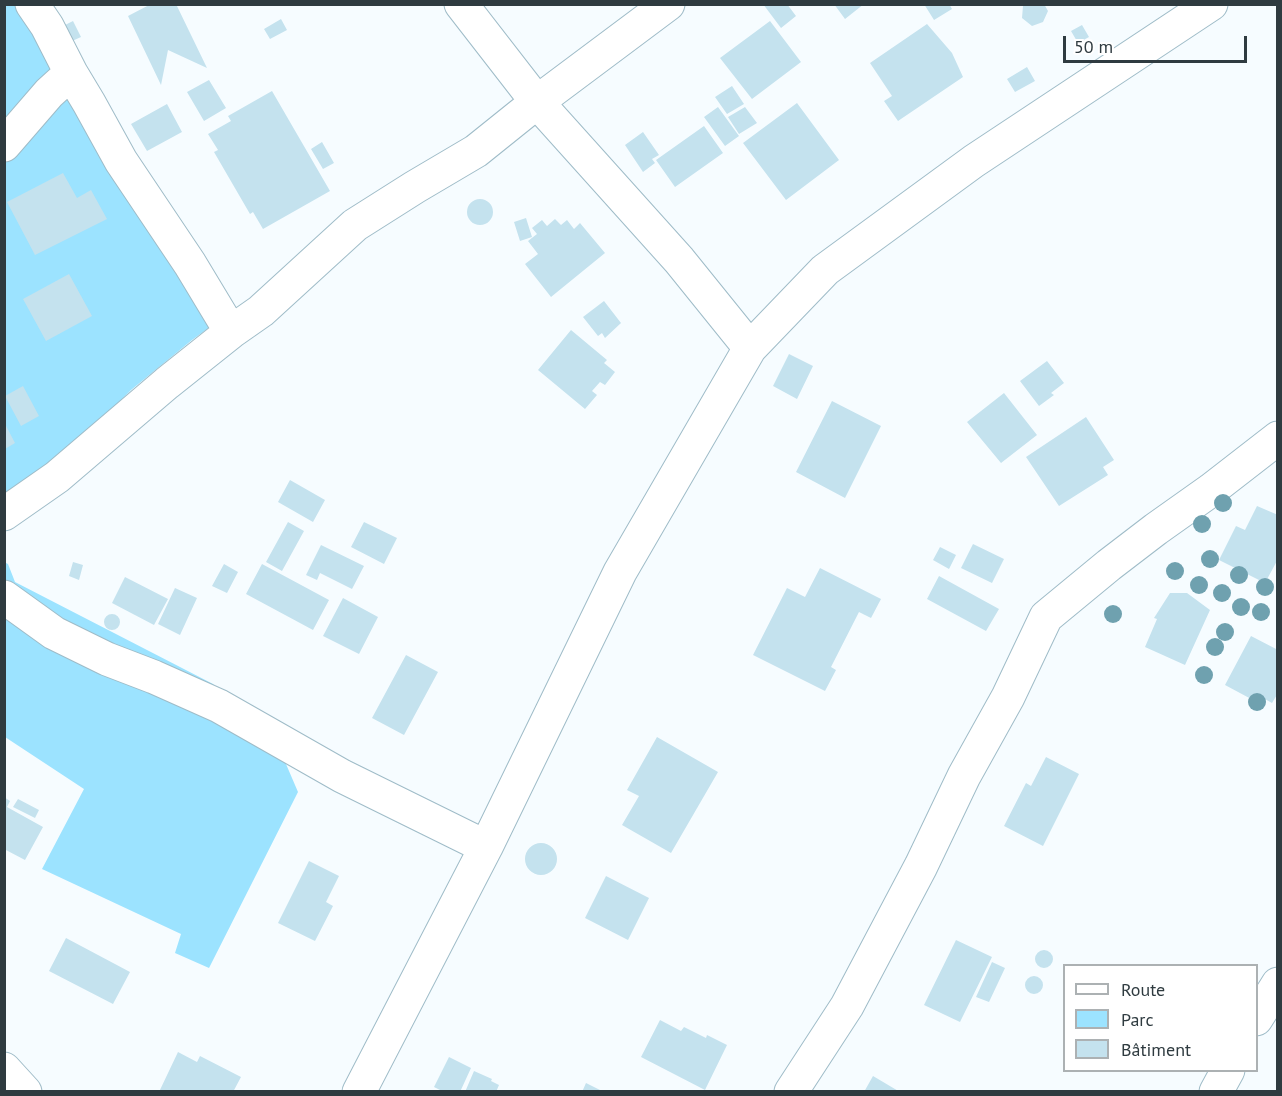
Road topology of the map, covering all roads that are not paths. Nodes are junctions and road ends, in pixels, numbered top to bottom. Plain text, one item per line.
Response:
1 (32, 4) edge
2 (461, 4) edge
3 (668, 4) edge
4 (1211, 4) edge
5 (71, 74) junction
6 (537, 102) junction
7 (4, 145) edge
8 (231, 332) junction
9 (750, 348) junction
10 (1278, 438) edge
11 (4, 514) edge
12 (4, 597) edge
13 (486, 847) junction
14 (1278, 984) edge
15 (1258, 1016) edge
16 (4, 1070) edge
17 (1227, 1072) edge
18 (25, 1092) edge
19 (359, 1092) edge
20 (791, 1092) edge
21 (1216, 1092) edge

1 - 5 street
2 - 6 street
3 - 6 street
4 - 9 street
5 - 7 street
5 - 8 street
6 - 8 street
6 - 9 street
8 - 11 street
9 - 13 street
10 - 20 street
12 - 13 street
13 - 19 street
14 - 15 street
16 - 18 street
17 - 21 street

